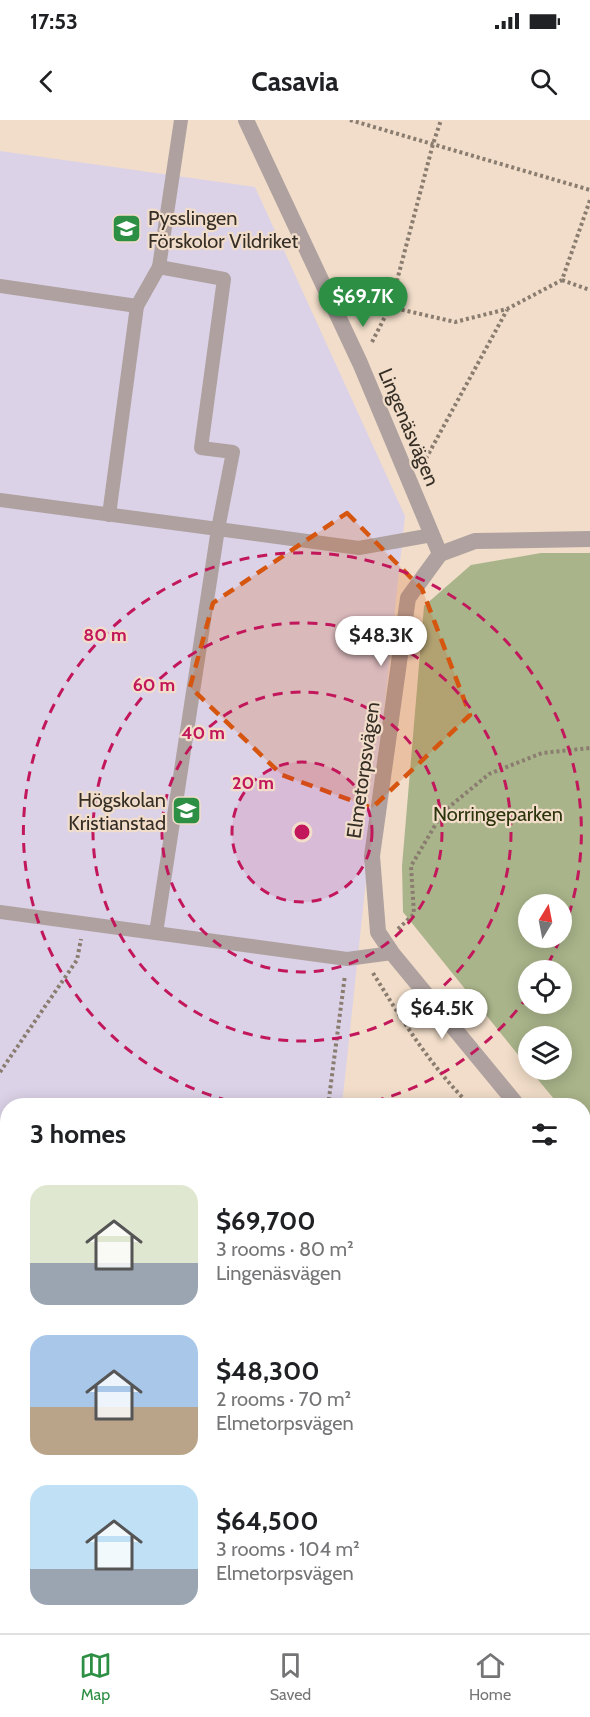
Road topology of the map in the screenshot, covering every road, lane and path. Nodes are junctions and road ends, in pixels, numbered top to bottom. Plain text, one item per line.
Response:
1 (181, 120) edge
2 (246, 120) edge
3 (350, 120) edge
4 (441, 120) edge
5 (433, 144) junction
6 (590, 190) edge
7 (590, 200) edge
8 (159, 267) junction
9 (562, 280) junction
10 (0, 286) edge
11 (590, 290) edge
12 (136, 306) junction
13 (390, 307) junction
14 (507, 309) junction
15 (360, 363) junction
16 (411, 485) junction
17 (0, 500) edge
18 (109, 514) junction
19 (218, 529) junction
20 (432, 535) junction
21 (590, 539) edge
22 (440, 554) junction
23 (590, 748) edge
24 (0, 912) edge
25 (83, 923) junction
26 (398, 929) dead end
27 (156, 933) junction
28 (392, 953) junction
29 (363, 957) junction
30 (347, 959) junction
31 (0, 1072) edge
32 (329, 1098) edge
33 (463, 1098) edge
34 (511, 1098) edge

1 - 8 lane
2 - 15 street, Lingenäsvägen
3 - 5 path
4 - 5 path
5 - 6 path
5 - 13 path
7 - 9 path
8 - 12 lane
8 - 19 lane
9 - 11 path
9 - 14 path
10 - 12 lane
12 - 18 lane
13 - 14 path
13 - 15 path
14 - 16 path
15 - 16 street, Lingenäsvägen
16 - 20 street, Lingenäsvägen
17 - 18 lane
18 - 19 lane
19 - 20 lane
19 - 27 lane
20 - 22 street, Lingenäsvägen
21 - 22 street
22 - 28 street, Elmetorpsvägen
23 - 26 path
24 - 25 lane
25 - 27 lane
25 - 31 path
27 - 30 lane
28 - 29 lane
28 - 34 street, Elmetorpsvägen
29 - 30 lane
29 - 33 path
30 - 32 path

